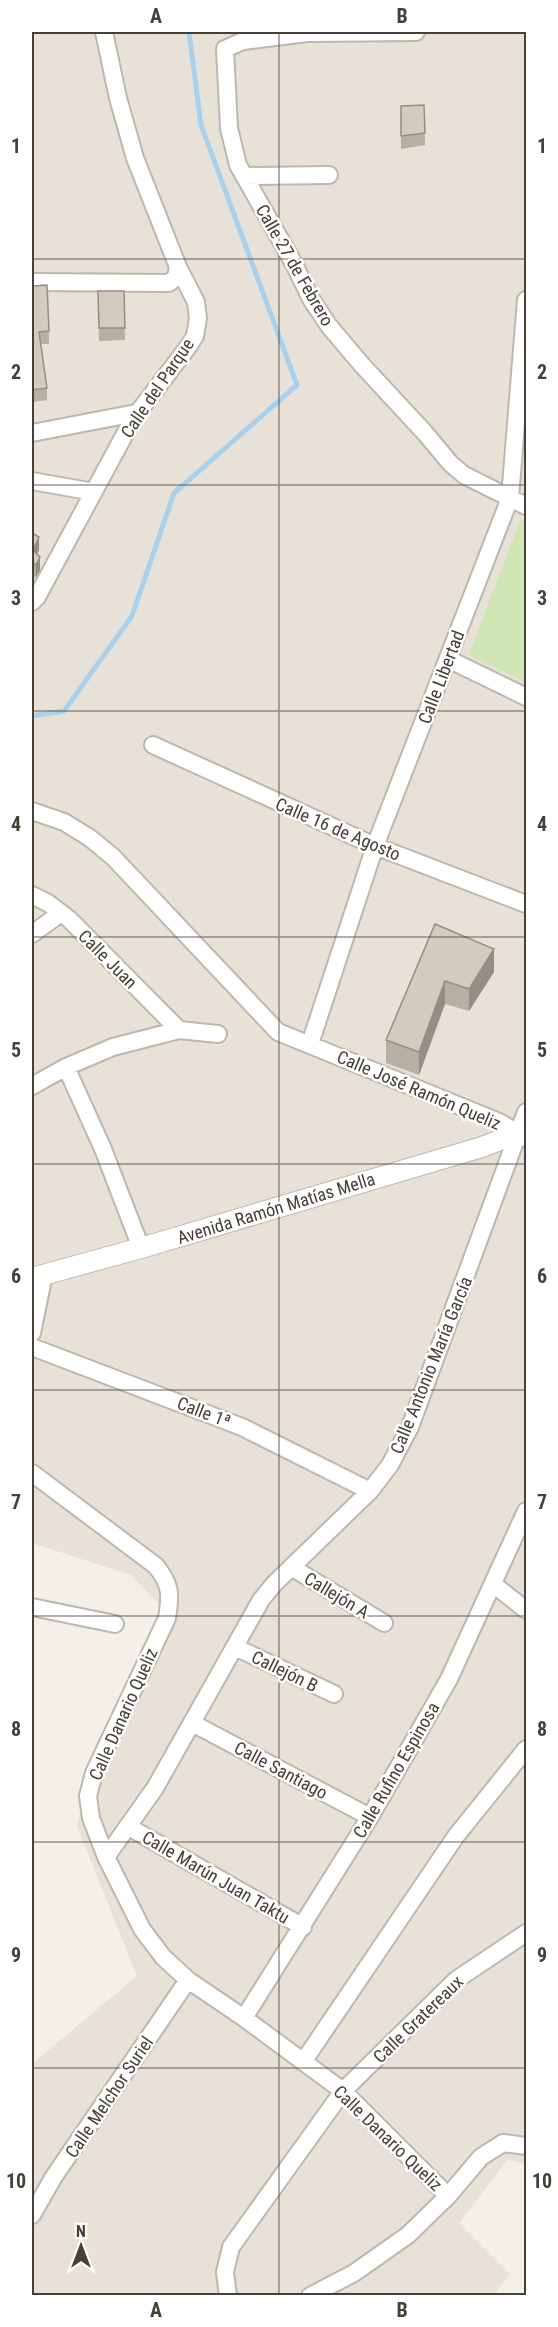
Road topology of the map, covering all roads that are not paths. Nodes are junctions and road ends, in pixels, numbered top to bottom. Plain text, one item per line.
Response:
1 (104, 32) edge
2 (307, 32) edge
3 (416, 32) edge
4 (329, 175) dead end
5 (244, 176) junction
6 (178, 267) junction
7 (32, 282) edge
8 (526, 300) edge
9 (136, 413) junction
10 (32, 434) edge
11 (32, 481) edge
12 (94, 492) junction
13 (510, 498) junction
14 (526, 506) edge
15 (34, 599) edge
16 (448, 659) junction
17 (526, 697) edge
18 (153, 745) dead end
19 (32, 811) edge
20 (375, 846) junction
21 (32, 895) edge
22 (526, 904) edge
23 (61, 913) junction
24 (32, 934) edge
25 (179, 1030) junction
26 (218, 1034) dead end
27 (310, 1044) junction
28 (66, 1067) junction
29 (32, 1086) edge
30 (526, 1112) edge
31 (522, 1134) edge
32 (141, 1248) junction
33 (38, 1276) edge
34 (32, 1333) edge
35 (32, 1347) edge
36 (32, 1473) edge
37 (370, 1491) junction
38 (526, 1511) edge
39 (291, 1567) junction
40 (493, 1584) junction
41 (32, 1607) edge
42 (526, 1610) edge
43 (384, 1623) dead end
44 (115, 1624) dead end
45 (235, 1647) junction
46 (334, 1694) dead end
47 (192, 1723) junction
48 (526, 1749) edge
49 (370, 1817) junction
50 (129, 1827) junction
51 (106, 1857) junction
52 (303, 1927) junction
53 (526, 1933) edge
54 (188, 1980) junction
55 (244, 2018) junction
56 (303, 2062) junction
57 (344, 2091) junction
58 (526, 2146) edge
59 (448, 2196) junction
60 (32, 2215) edge
61 (228, 2295) edge
62 (310, 2295) edge

1 - 6 street, Calle del Parque
2 - 3 street
2 - 5 street, Calle 27 de Febrero
4 - 5 street
5 - 13 street, Calle 27 de Febrero
6 - 7 street
6 - 9 street, Calle del Parque
8 - 13 street, Calle Libertad
9 - 10 street
9 - 12 street, Calle del Parque
11 - 12 street
12 - 15 street, Calle del Parque
13 - 14 street, Calle 27 de Febrero
13 - 16 street, Calle Libertad
16 - 17 street
16 - 20 street, Calle Libertad
18 - 20 street, Calle 16 de Agosto
19 - 27 street, Calle José Ramón Queliz
20 - 22 street, Calle 16 de Agosto
20 - 27 street, Calle Libertad
21 - 23 street, Calle Juan
23 - 24 street
23 - 25 street, Calle Juan
25 - 26 street
25 - 28 street
27 - 31 street, Calle José Ramón Queliz
28 - 29 street
28 - 32 street
30 - 31 street, Calle Antonio María García
31 - 32 street, Avenida Ramón Matías Mella
31 - 37 street, Calle Antonio María García
32 - 33 street, Avenida Ramón Matías Mella
33 - 34 street
35 - 37 street, Calle 1ª
36 - 51 street, Calle Danario Queliz
37 - 39 street, Calle Antonio María García
38 - 40 street, Calle Rufino Espinosa
39 - 43 street, Callejón A
39 - 45 street, Calle Antonio María García
40 - 42 street
40 - 49 street, Calle Rufino Espinosa
41 - 44 street
45 - 46 street, Callejón B
45 - 47 street, Calle Antonio María García
47 - 49 street, Calle Santiago
47 - 50 street, Calle Antonio María García
48 - 56 street
49 - 52 street, Calle Rufino Espinosa
50 - 51 street, Calle Antonio María García
50 - 52 street, Calle Marún Juan Taktu
51 - 54 street, Calle Danario Queliz
52 - 55 street, Calle Rufino Espinosa
53 - 57 street, Calle Gratereaux
54 - 55 street, Calle Danario Queliz
54 - 60 street, Calle Melchor Suriel
55 - 56 street, Calle Danario Queliz
56 - 57 street, Calle Danario Queliz
57 - 59 street, Calle Danario Queliz
57 - 61 street, Calle Gratereaux
58 - 59 street
59 - 62 street

